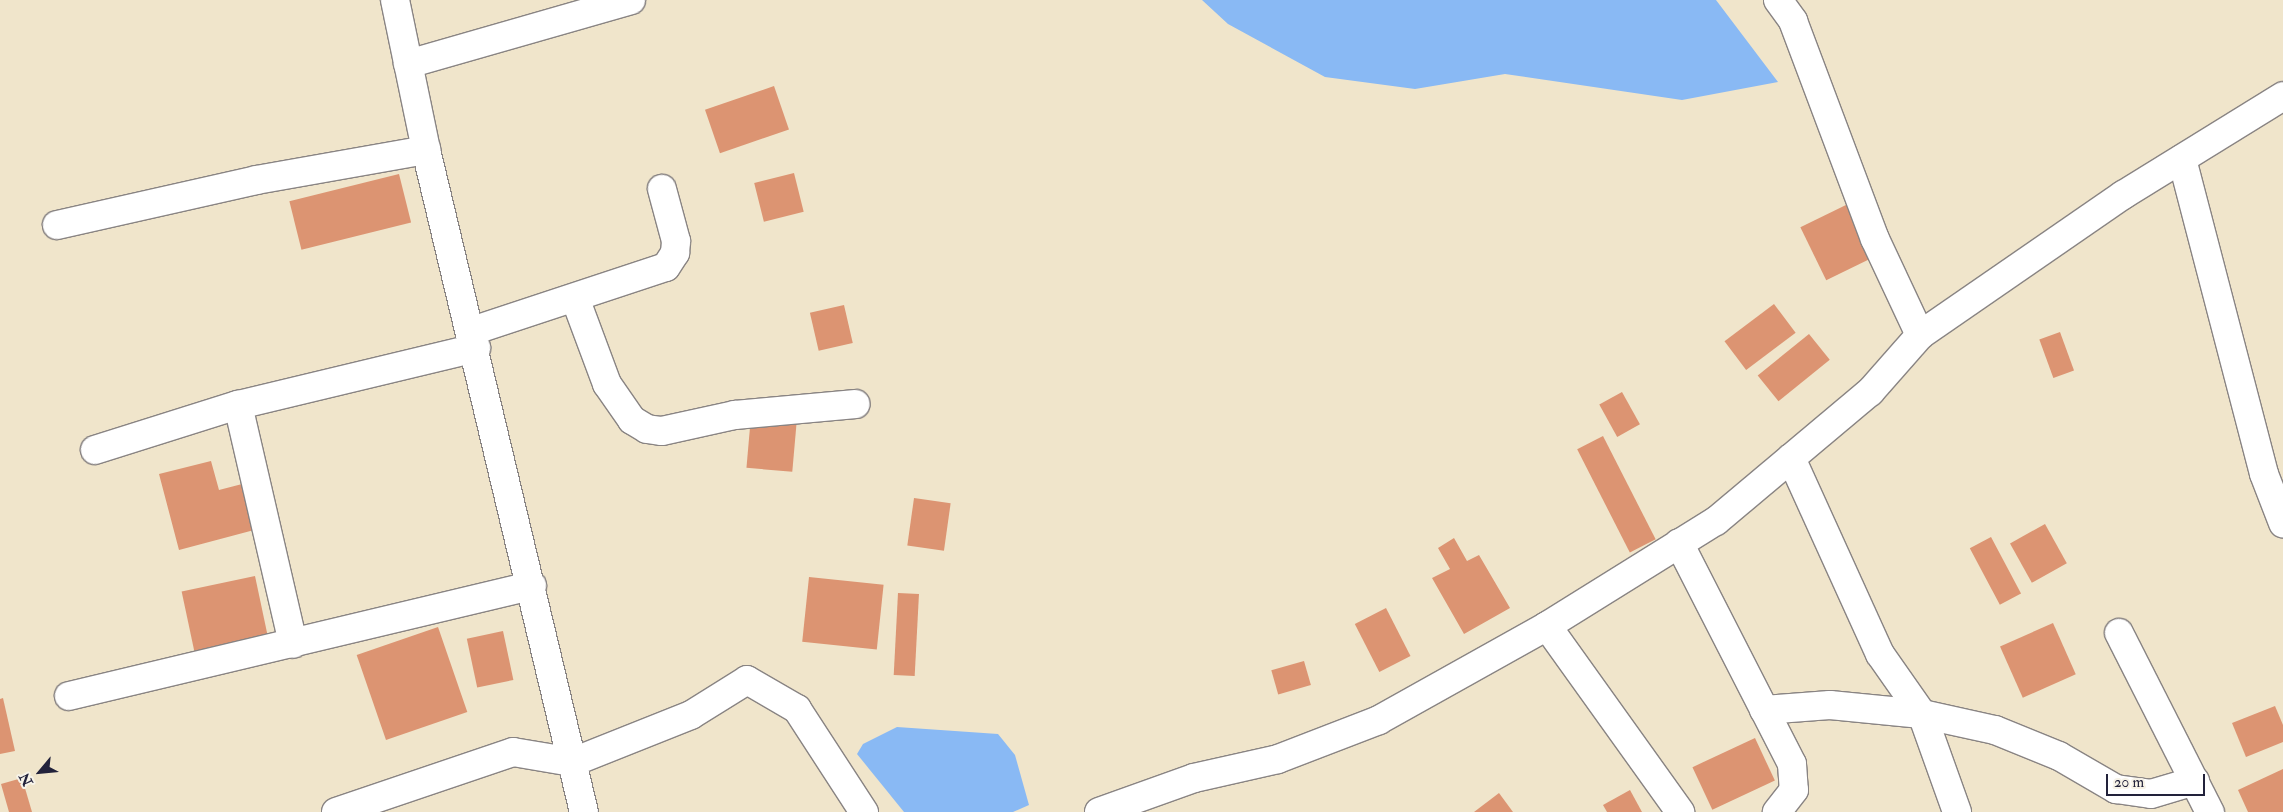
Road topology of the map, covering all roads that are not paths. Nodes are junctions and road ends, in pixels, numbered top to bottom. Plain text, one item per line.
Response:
1 (395, 0) edge
2 (631, 0) edge
3 (1778, 0) edge
4 (408, 64) junction
5 (2283, 96) edge
6 (426, 150) junction
7 (2182, 160) junction
8 (662, 189) dead end
9 (57, 225) dead end
10 (575, 298) junction
11 (1920, 335) junction
12 (474, 339) junction
13 (855, 404) dead end
14 (238, 405) junction
15 (95, 450) dead end
16 (1791, 458) junction
17 (2283, 523) edge
18 (1678, 543) junction
19 (532, 586) junction
20 (1547, 626) junction
21 (2119, 633) dead end
22 (293, 644) junction
23 (69, 696) dead end
24 (1764, 710) junction
25 (1922, 714) junction
26 (573, 762) junction
27 (2195, 781) junction
28 (336, 812) edge
29 (584, 812) edge
30 (864, 812) edge
31 (1099, 812) edge
32 (1680, 812) edge
33 (1777, 812) edge
34 (1957, 812) edge
35 (2210, 812) edge

1 - 4 street
2 - 4 street
3 - 11 street
4 - 6 street
5 - 7 street
6 - 9 street
6 - 12 street
7 - 11 street
7 - 17 street
8 - 10 street
10 - 12 street
10 - 13 street
11 - 16 street
12 - 14 street
12 - 19 street
14 - 15 street
14 - 22 street
16 - 18 street
16 - 25 street
18 - 20 street
18 - 24 street
19 - 22 street
19 - 26 street
20 - 31 street
20 - 32 street
21 - 27 street
22 - 23 street
24 - 25 street
24 - 33 street
25 - 27 street
25 - 34 street
26 - 28 street
26 - 29 street
26 - 30 street
27 - 35 street

